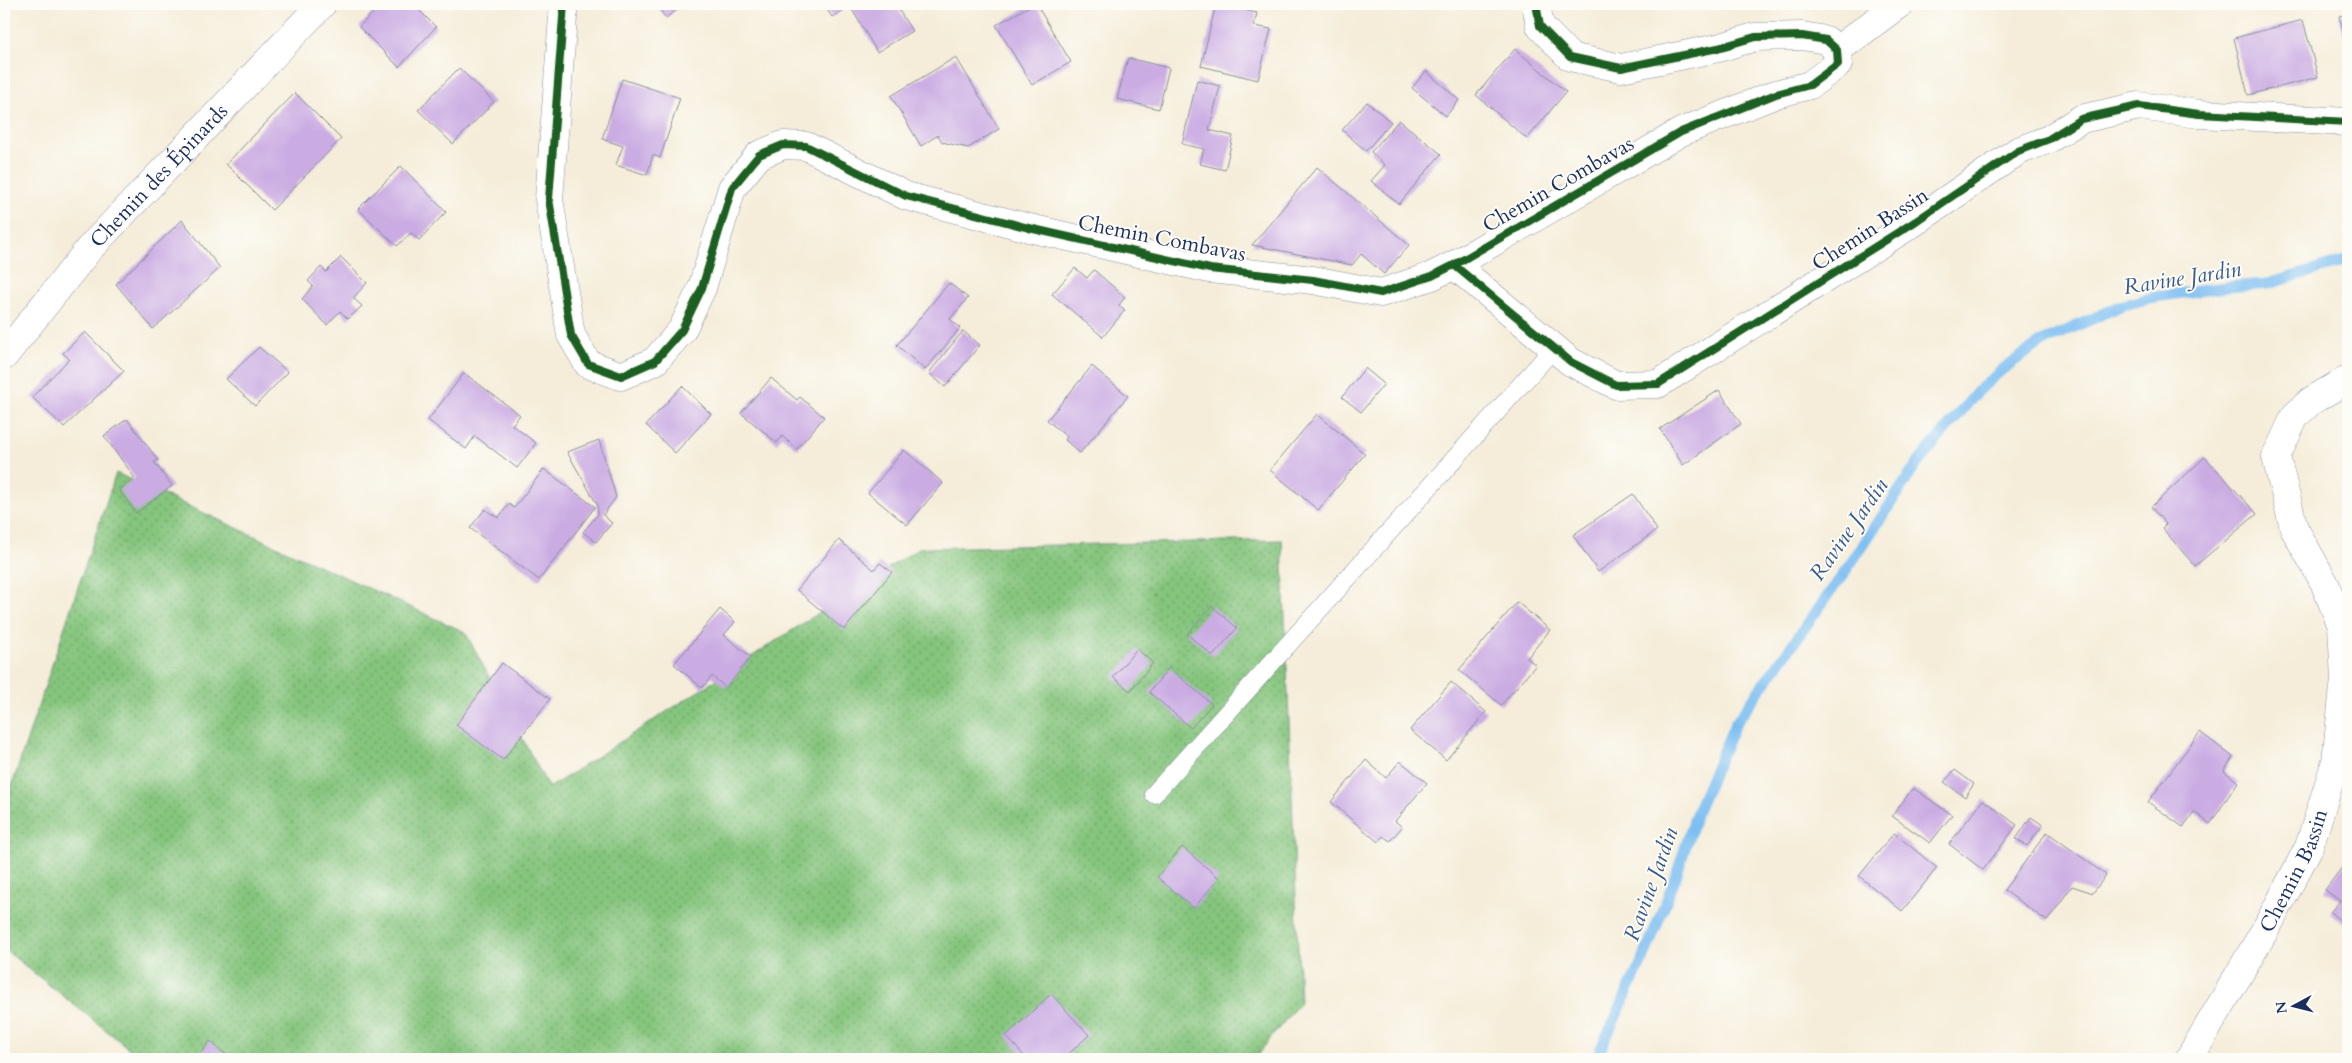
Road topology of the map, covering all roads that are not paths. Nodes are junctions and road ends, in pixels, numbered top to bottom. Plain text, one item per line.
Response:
1 (322, 4) edge
2 (564, 4) edge
3 (1536, 4) edge
4 (1899, 4) edge
5 (1838, 50) junction
6 (2348, 122) edge
7 (1454, 264) junction
8 (1554, 348) junction
9 (4, 356) edge
10 (2348, 379) edge
11 (1154, 794) dead end
12 (2189, 1059) edge

1 - 9 street, Chemin des Épinards
2 - 7 street, Chemin Combavas
3 - 5 street
4 - 5 street
5 - 7 street, Chemin Combavas
6 - 8 street, Chemin Bassin
7 - 8 street, Chemin Bassin
8 - 11 lane
10 - 12 street, Chemin Bassin

